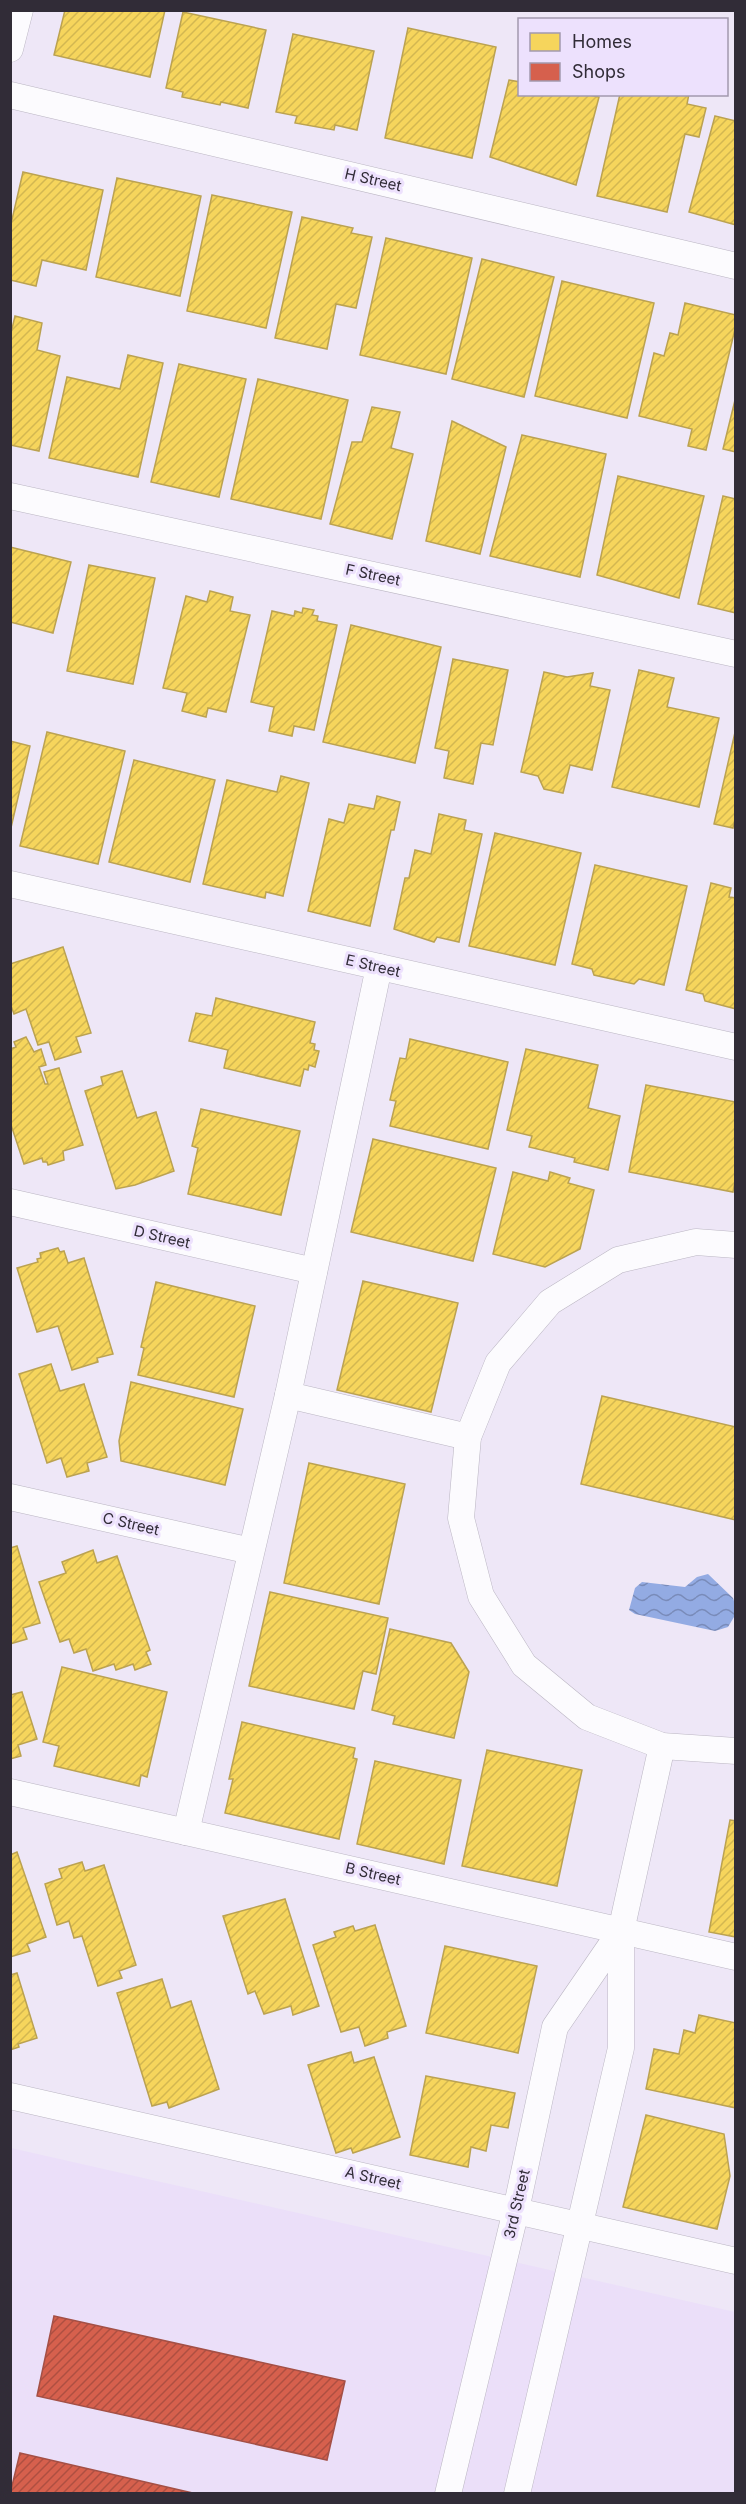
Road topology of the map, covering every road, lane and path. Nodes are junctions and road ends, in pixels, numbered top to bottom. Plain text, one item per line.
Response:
1 (20, 10) edge
2 (10, 49) edge
3 (10, 95) edge
4 (735, 266) edge
5 (10, 496) edge
6 (735, 654) edge
7 (10, 884) edge
8 (379, 967) junction
9 (735, 1047) edge
10 (10, 1202) edge
11 (735, 1245) edge
12 (314, 1271) junction
13 (288, 1395) junction
14 (468, 1437) junction
15 (10, 1497) edge
16 (251, 1551) junction
17 (662, 1746) junction
18 (735, 1751) edge
19 (10, 1792) edge
20 (186, 1832) junction
21 (621, 1930) junction
22 (735, 1957) edge
23 (10, 2096) edge
24 (516, 2210) junction
25 (579, 2224) junction
26 (735, 2261) edge
27 (448, 2493) edge
28 (517, 2493) edge

1 - 2 lane
3 - 4 lane, H Street
5 - 6 lane, F Street
7 - 8 lane, E Street
8 - 9 lane, E Street
8 - 12 lane
10 - 12 lane, D Street
11 - 14 lane
12 - 13 lane
13 - 14 lane
13 - 16 lane
14 - 17 lane
15 - 16 lane, C Street
16 - 20 lane
17 - 18 lane
17 - 21 lane, 3rd Street
19 - 20 lane, B Street
20 - 21 lane, B Street
21 - 22 lane, B Street
21 - 24 lane, 3rd Street
21 - 25 lane, 3rd Street
23 - 24 lane, A Street
24 - 25 lane, A Street
24 - 27 lane, 3rd Street
25 - 26 lane, A Street
25 - 28 lane, 3rd Street

